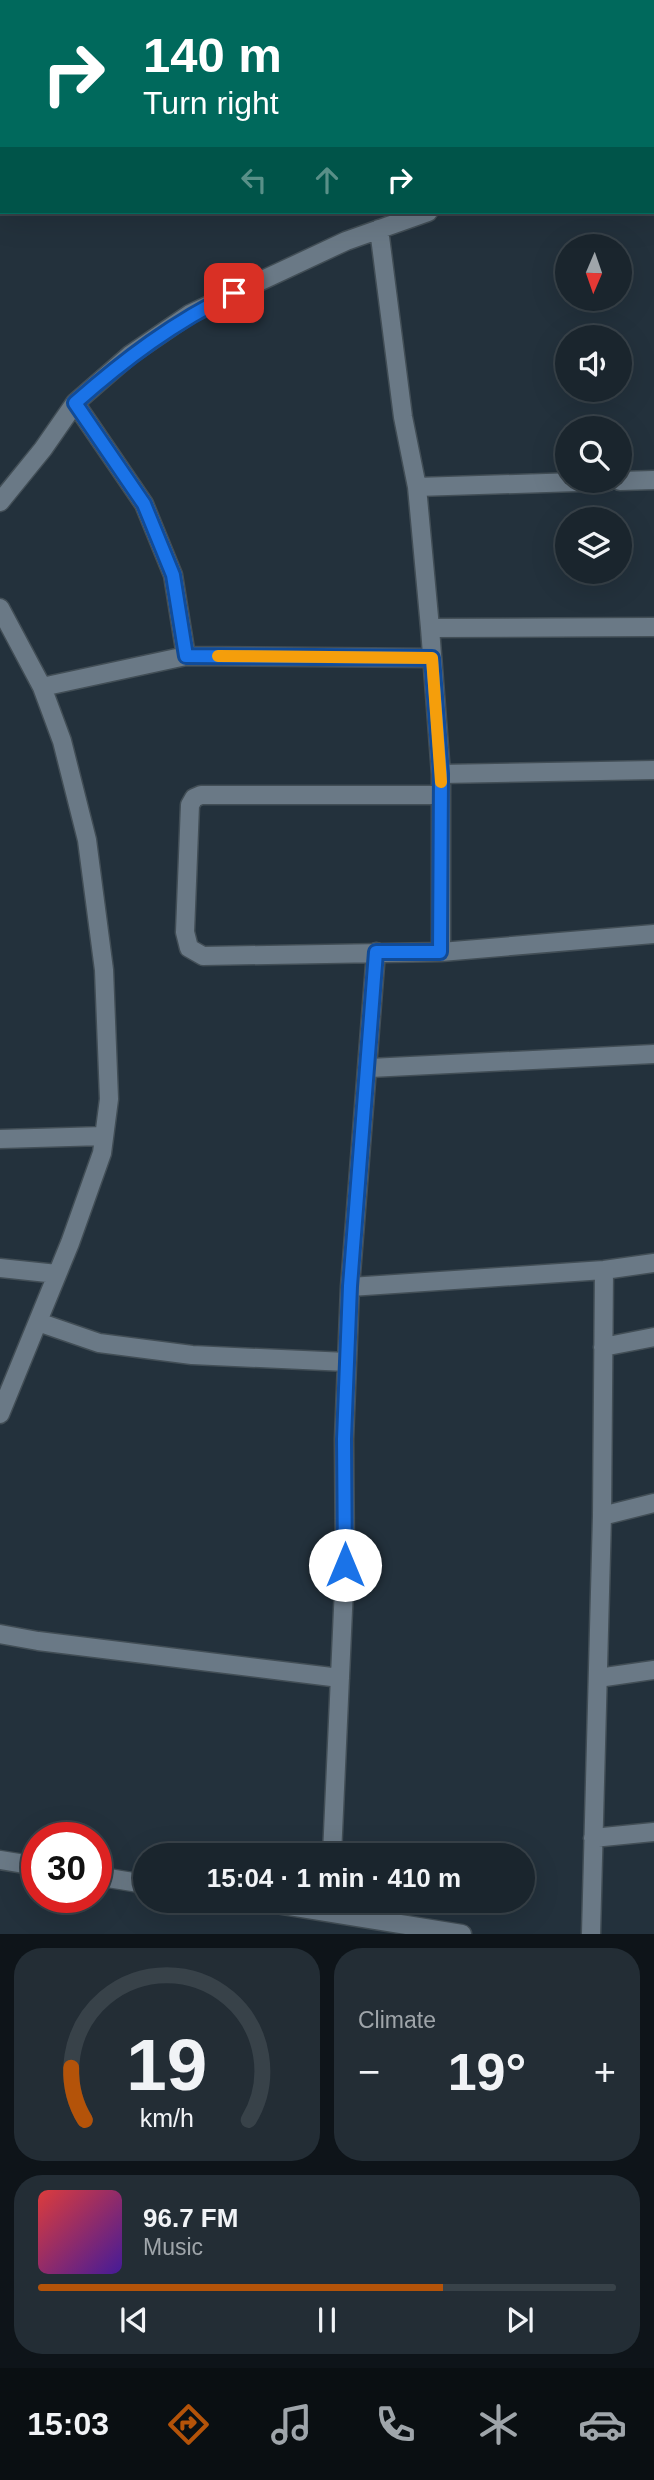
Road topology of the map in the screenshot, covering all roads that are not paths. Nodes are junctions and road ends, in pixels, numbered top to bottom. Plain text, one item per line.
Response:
1 (422, 214) edge
2 (379, 229) junction
3 (75, 403) junction
4 (654, 480) edge
5 (632, 481) edge
6 (555, 482) edge
7 (417, 486) junction
8 (0, 502) edge
9 (0, 608) edge
10 (654, 627) edge
11 (430, 628) junction
12 (186, 656) junction
13 (432, 658) junction
14 (42, 687) junction
15 (654, 770) edge
16 (441, 774) junction
17 (441, 795) junction
18 (654, 934) edge
19 (376, 952) junction
20 (440, 952) junction
21 (654, 1054) edge
22 (370, 1068) junction
23 (104, 1136) junction
24 (0, 1139) edge
25 (654, 1263) edge
26 (0, 1268) edge
27 (604, 1270) junction
28 (57, 1274) junction
29 (350, 1286) junction
30 (38, 1322) junction
31 (654, 1337) edge
32 (603, 1347) junction
33 (347, 1362) junction
34 (0, 1414) edge
35 (654, 1503) edge
36 (602, 1516) junction
37 (0, 1634) edge
38 (654, 1670) edge
39 (340, 1678) junction
40 (598, 1678) junction
41 (654, 1832) edge
42 (593, 1838) junction
43 (333, 1843) edge
44 (0, 1860) edge
45 (21, 1863) edge
46 (112, 1879) edge
47 (133, 1882) edge
48 (359, 1913) edge
49 (462, 1934) edge
50 (591, 1934) edge

1 - 2 street
2 - 3 street
2 - 7 street
3 - 8 street
3 - 12 street
4 - 5 street
6 - 7 street
7 - 11 street
9 - 14 street
10 - 11 street
11 - 13 street
12 - 13 street
12 - 14 street
13 - 16 street
14 - 23 street
15 - 16 street
16 - 17 street
17 - 19 street
17 - 20 street
18 - 20 street
19 - 20 street
19 - 22 street
21 - 22 street
22 - 29 street
23 - 24 street
23 - 28 street
25 - 27 street
26 - 28 street
27 - 29 street
27 - 32 street
28 - 30 street
29 - 33 street
30 - 33 street
30 - 34 street
31 - 32 street
32 - 36 street
33 - 39 street
35 - 36 street
36 - 40 street
37 - 39 street
38 - 40 street
39 - 43 street
40 - 42 street
41 - 42 street
42 - 50 street
44 - 45 street
46 - 47 street
48 - 49 street

